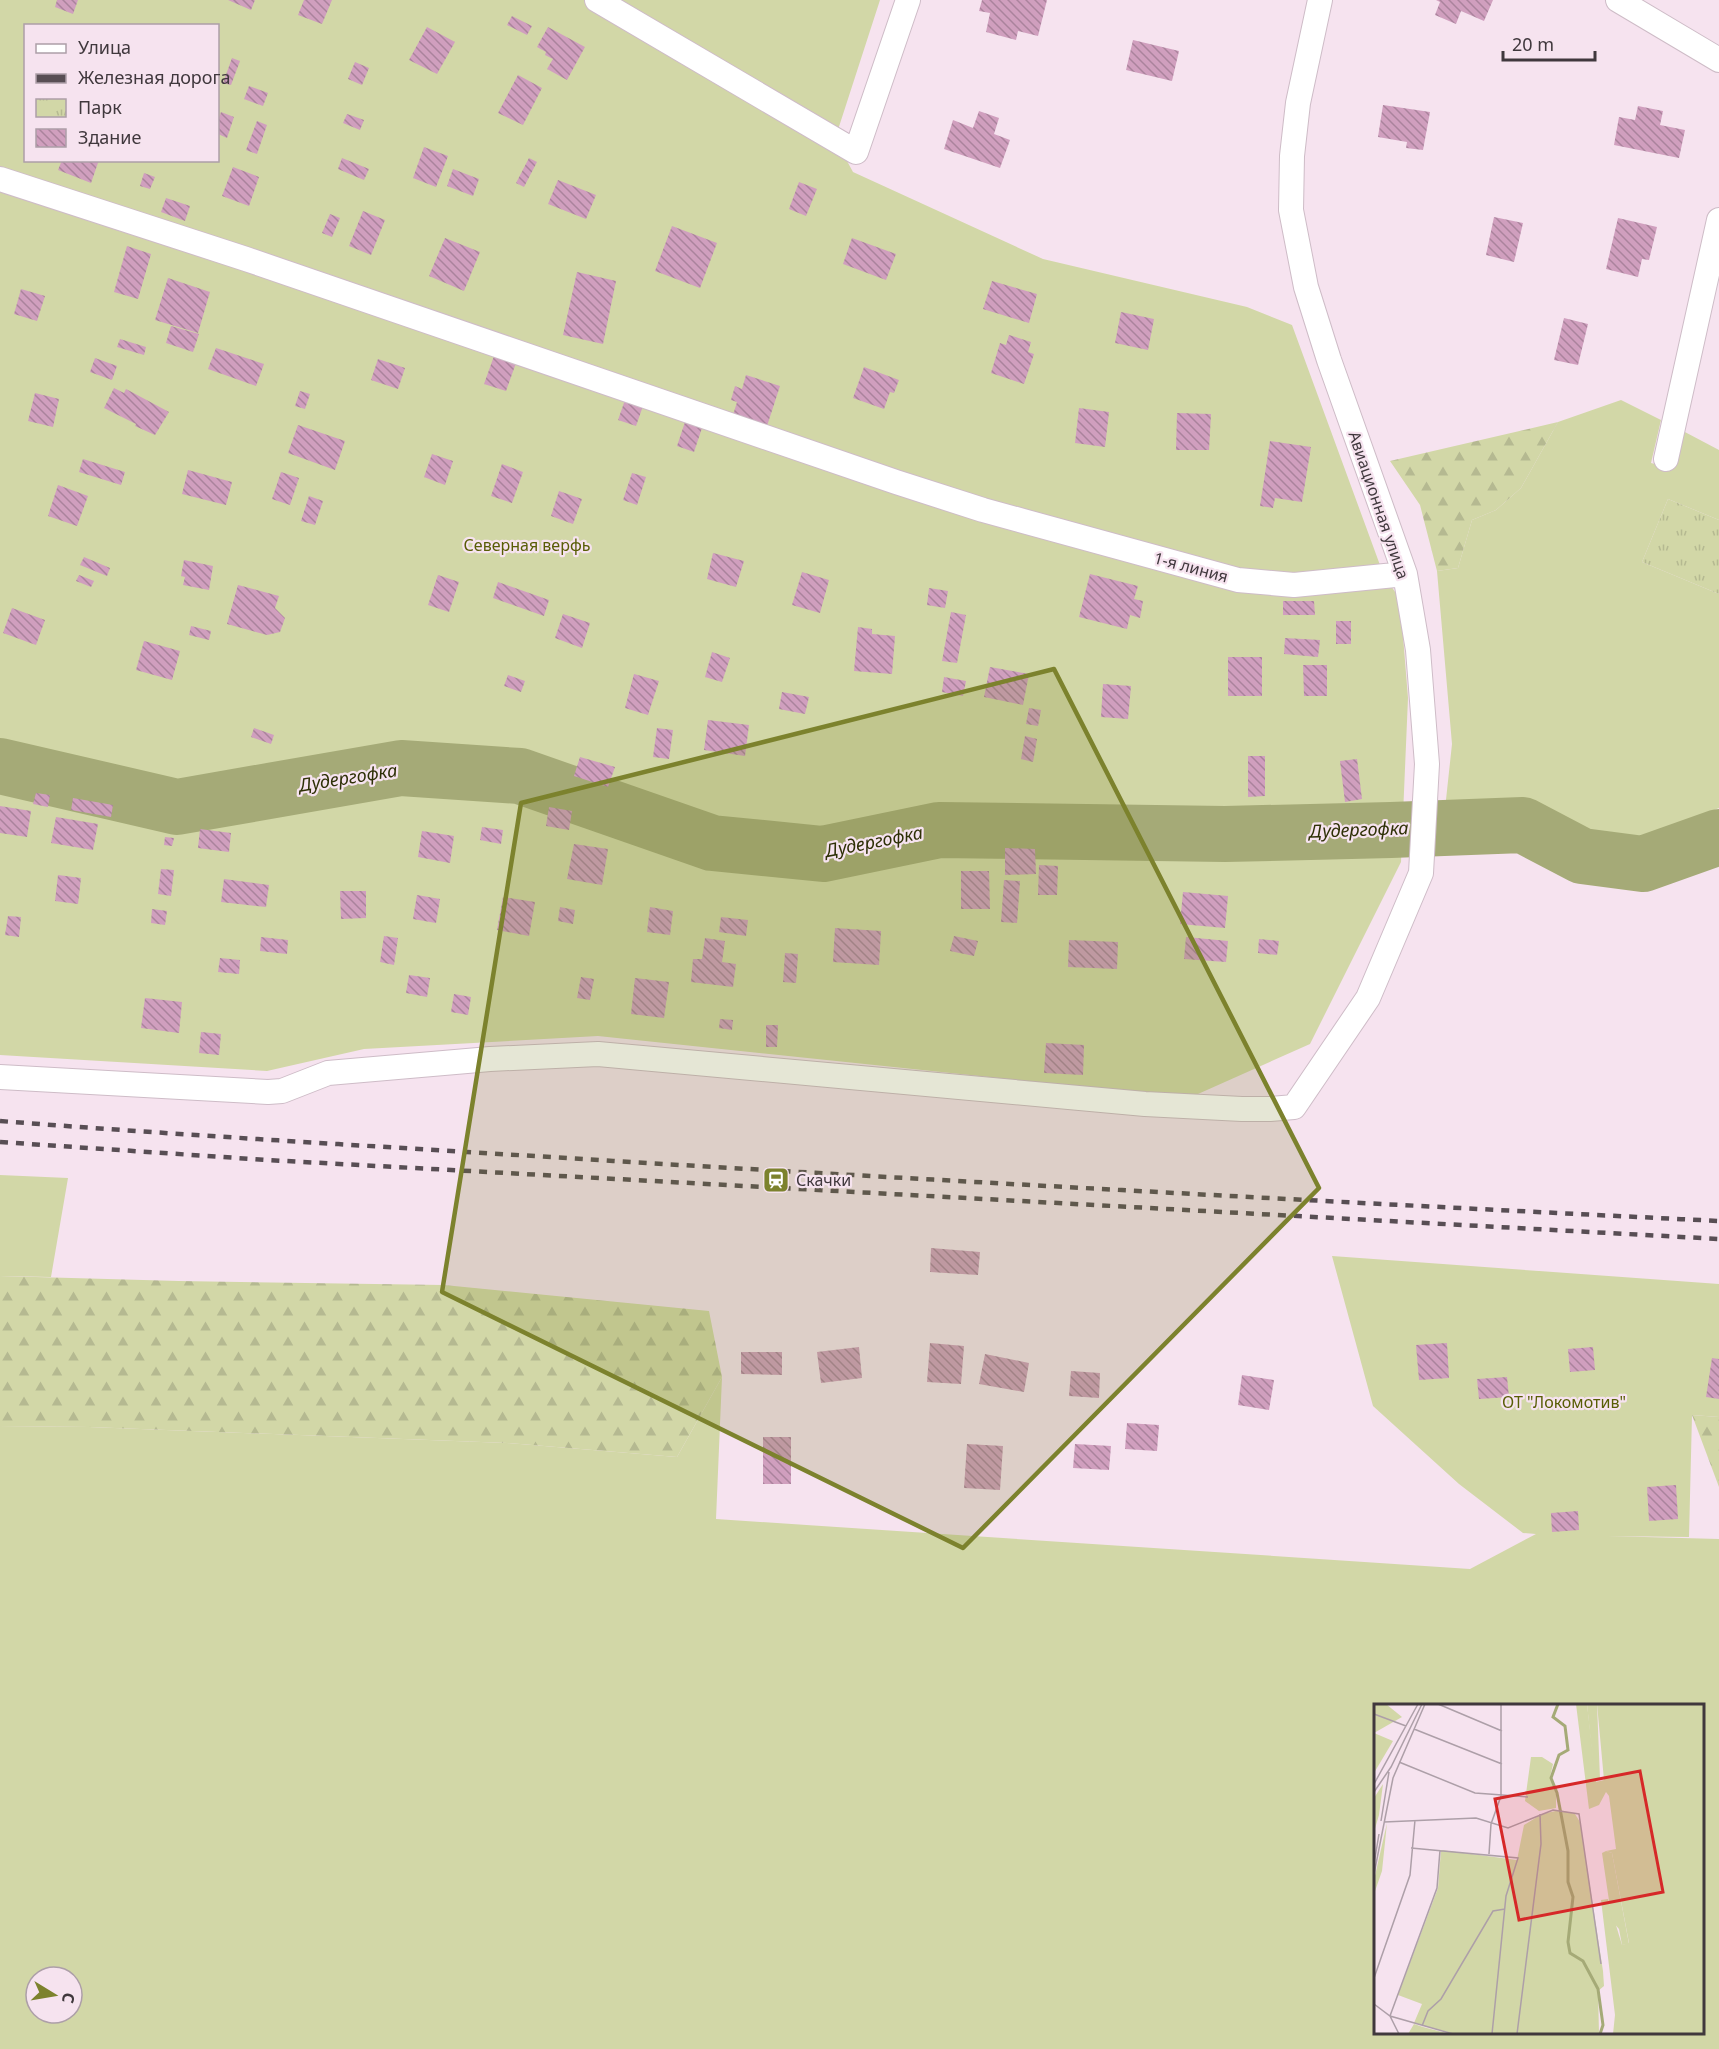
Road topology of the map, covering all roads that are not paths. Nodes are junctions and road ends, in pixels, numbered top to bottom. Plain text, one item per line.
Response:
1 (597, 0) edge
2 (908, 0) edge
3 (1320, 0) edge
4 (1618, 0) edge
5 (1719, 60) edge
6 (0, 178) edge
7 (1719, 220) edge
8 (1666, 459) dead end
9 (1405, 574) junction
10 (0, 1077) edge

1 - 2 street
3 - 9 street, Авиационная улица
4 - 5 street
6 - 9 street, 1-я линия
7 - 8 street
9 - 10 street, Авиационная улица

